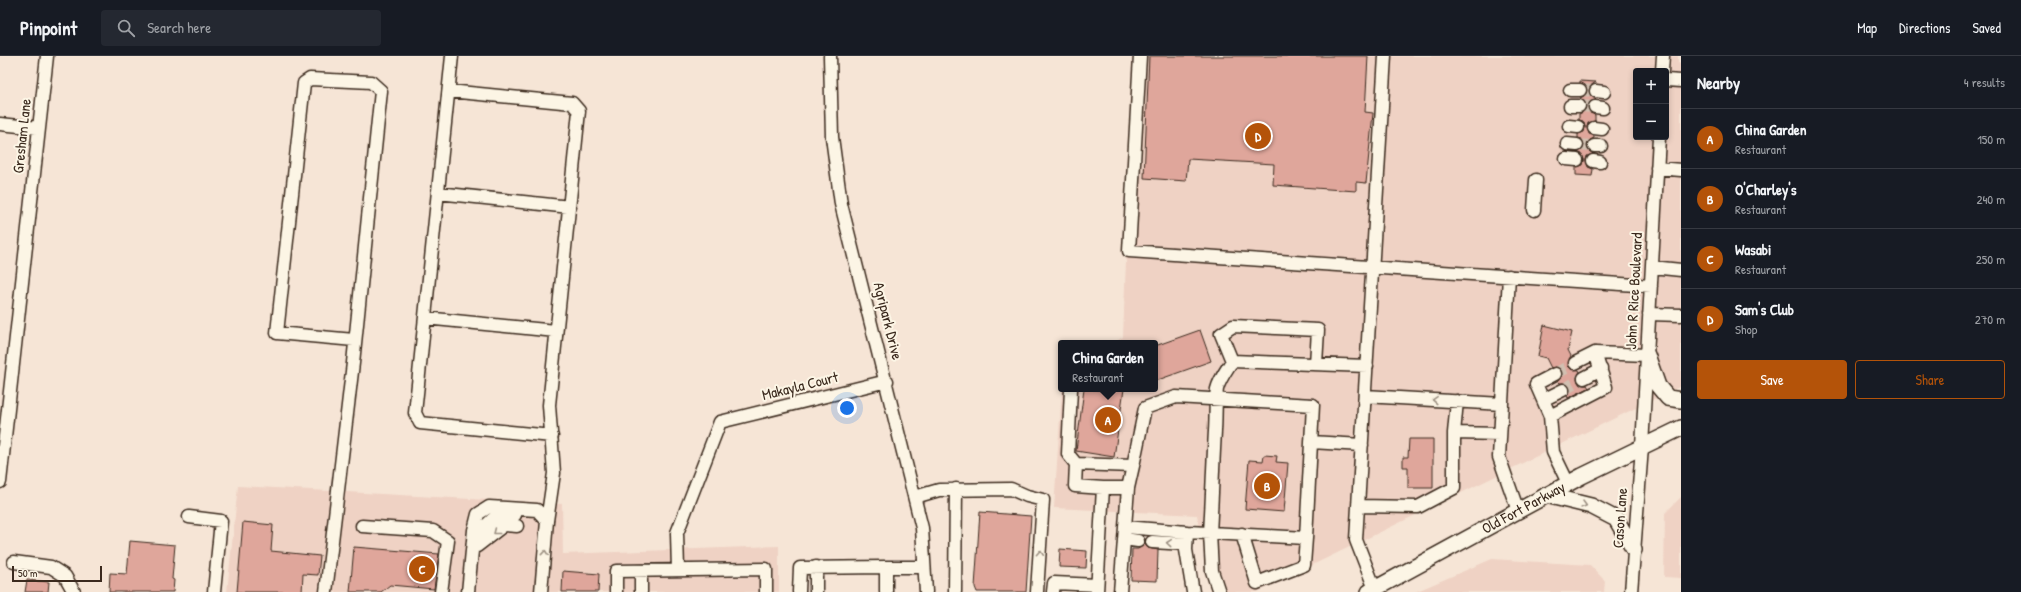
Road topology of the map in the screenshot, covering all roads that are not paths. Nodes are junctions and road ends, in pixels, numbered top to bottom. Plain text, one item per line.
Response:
1 (47, 56) edge
2 (452, 56) edge
3 (830, 56) edge
4 (1140, 56) edge
5 (1385, 56) edge
6 (1663, 56) edge
7 (1662, 68) edge
8 (1669, 80) edge
9 (1681, 81) edge
10 (449, 91) junction
11 (0, 124) edge
12 (39, 128) junction
13 (1659, 140) edge
14 (1657, 168) junction
15 (1681, 170) edge
16 (1536, 180) dead end
17 (438, 193) junction
18 (570, 207) junction
19 (1534, 210) dead end
20 (1373, 267) junction
21 (1652, 267) junction
22 (1681, 270) edge
23 (1509, 276) junction
24 (1651, 286) junction
25 (1649, 314) junction
26 (1681, 315) edge
27 (425, 318) junction
28 (556, 331) junction
29 (354, 340) junction
30 (1595, 353) junction
31 (1647, 355) junction
32 (1232, 361) junction
33 (1575, 363) tunnel mouth
34 (1316, 364) junction
35 (1367, 366) junction
36 (1601, 369) junction
37 (1555, 374) tunnel mouth
38 (1584, 378) tunnel mouth
39 (887, 381) junction
40 (1563, 390) tunnel mouth
41 (1071, 392) edge
42 (1365, 396) junction
43 (1217, 400) junction
44 (1543, 400) junction
45 (1681, 400) edge
46 (1457, 401) junction
47 (1502, 404) junction
48 (1550, 416) junction
49 (1681, 428) edge
50 (1454, 433) junction
51 (1500, 434) junction
52 (552, 436) junction
53 (1311, 442) junction
54 (1362, 445) junction
55 (1642, 447) junction
56 (1076, 464) junction
57 (1133, 466) junction
58 (0, 482) edge
59 (1568, 484) junction
60 (1102, 488) junction
61 (1128, 488) junction
62 (956, 489) junction
63 (1546, 495) junction
64 (914, 498) junction
65 (1358, 506) junction
66 (1518, 511) junction
67 (189, 518) dead end
68 (518, 521) dead end
69 (547, 521) junction
70 (362, 526) dead end
71 (1125, 527) junction
72 (1187, 532) junction
73 (1210, 533) junction
74 (1242, 534) junction
75 (1306, 538) junction
76 (1124, 539) junction
77 (1138, 541) dead end
78 (1152, 542) dead end
79 (1186, 544) junction
80 (1634, 550) junction
81 (14, 562) dead end
82 (816, 567) junction
83 (886, 567) junction
84 (924, 567) junction
85 (678, 570) junction
86 (641, 571) junction
87 (1097, 588) edge
88 (1372, 590) edge
89 (74, 592) edge
90 (214, 592) edge
91 (326, 592) edge
92 (441, 592) edge
93 (468, 592) edge
94 (474, 592) edge
95 (540, 592) edge
96 (616, 592) edge
97 (641, 592) edge
98 (766, 592) edge
99 (799, 592) edge
100 (816, 592) edge
101 (886, 592) edge
102 (926, 592) edge
103 (955, 592) edge
104 (1037, 592) edge
105 (1054, 592) edge
106 (1120, 592) edge
107 (1193, 592) edge
108 (1219, 592) edge
109 (1631, 592) edge

1 - 12 street, Gresham Lane
2 - 10 street
3 - 39 street, Agripark Drive
4 - 20 street
5 - 20 street
6 - 7 street
8 - 9 street
10 - 17 street
10 - 18 street
11 - 12 street
12 - 58 street, Gresham Lane
13 - 14 street, John R Rice Boulevard
14 - 15 street
14 - 21 street, John R Rice Boulevard
16 - 19 street
17 - 18 street
17 - 27 street
18 - 28 street
20 - 23 street
20 - 35 street
21 - 22 street
21 - 24 street, John R Rice Boulevard
23 - 24 street
23 - 47 street
24 - 25 street, John R Rice Boulevard
25 - 26 street
25 - 31 street, John R Rice Boulevard
27 - 28 street
27 - 52 street
28 - 52 street
29 - 29 street
29 - 91 street
30 - 31 street
30 - 33 street
30 - 36 street
31 - 45 main road
31 - 55 street, John R Rice Boulevard
32 - 34 street
32 - 34 street
32 - 43 street
34 - 35 street
35 - 42 street
36 - 38 street
36 - 48 street
37 - 44 street
39 - 64 street, Agripark Drive
39 - 85 street, Makayla Court
40 - 44 street
41 - 56 street
46 -> 42 street
42 - 54 street
43 - 53 street
43 - 57 street
43 - 73 street
44 - 48 street
46 - 47 street
46 - 50 street
47 - 51 street
48 - 59 street
49 - 55 main road, Old Fort Parkway
50 - 51 street
50 - 65 street
51 - 66 street
52 - 69 street
53 - 54 street
53 - 75 street
54 - 65 street
55 - 59 main road, Old Fort Parkway
55 - 80 street, Cason Lane
56 - 57 street
56 - 60 street
57 - 61 street
59 - 63 main road, Old Fort Parkway
60 - 61 street
60 - 87 street
61 - 71 street
62 - 64 street
62 - 103 street
104 -> 62 street
63 - 66 main road, Old Fort Parkway
63 -> 80 main road
64 - 84 street, Agripark Drive
65 - 88 street
66 - 88 main road, Old Fort Parkway
67 - 90 street
68 -> 94 street
69 - 93 street
95 -> 69 street
70 - 92 street
71 - 72 street
71 - 76 street
72 - 73 street
72 - 79 street
73 - 74 street
73 - 108 street
74 - 75 street
74 - 75 street
76 - 77 street
76 - 106 street
79 -> 78 street
79 - 107 street
80 - 109 street, Cason Lane
81 - 89 street
82 - 83 street
82 - 99 street
82 - 100 street
83 - 84 street
83 - 101 street
84 - 102 street, Agripark Drive
85 - 86 street
85 - 98 street
86 - 96 street
86 - 97 street
87 - 105 street

